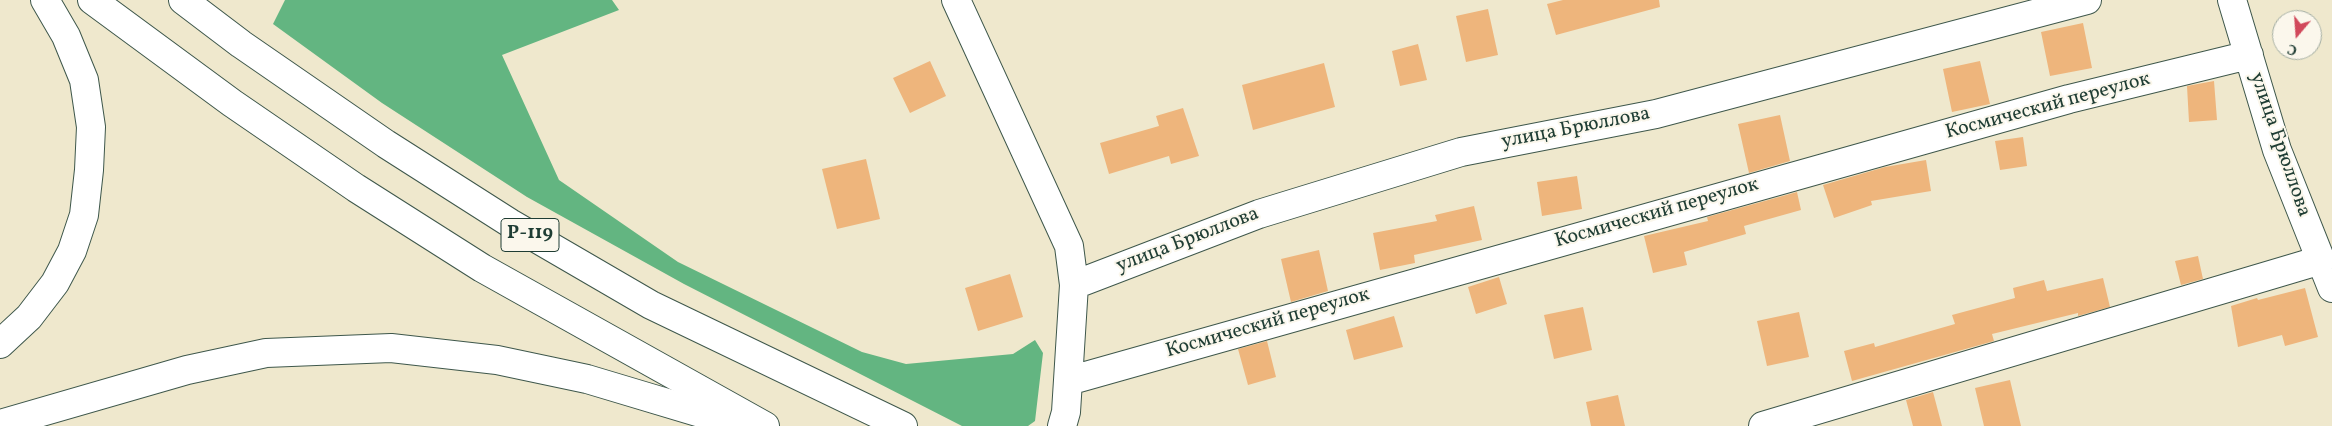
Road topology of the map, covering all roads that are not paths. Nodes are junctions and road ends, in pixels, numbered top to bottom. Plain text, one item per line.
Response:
1 (45, 0) edge
2 (92, 0) edge
3 (183, 0) edge
4 (956, 0) edge
5 (2087, 0) edge
6 (2232, 0) edge
7 (2249, 55) junction
8 (2321, 260) junction
9 (1074, 285) junction
10 (2332, 288) edge
11 (0, 344) edge
12 (1068, 381) junction
13 (0, 424) edge
14 (744, 426) edge
15 (765, 426) edge
16 (903, 426) edge
17 (1062, 426) edge
18 (1763, 426) edge

1 - 11 main road
2 - 15 main road, Р-119
3 - 16 main road, Р-119
4 - 9 main road
5 - 9 main road, улица Брюллова
6 - 7 main road, улица Брюллова
7 - 8 main road, улица Брюллова
7 - 12 main road, Космический переулок
8 - 10 main road, улица Брюллова
8 - 18 main road
9 - 12 main road
12 - 17 main road
13 - 14 main road

